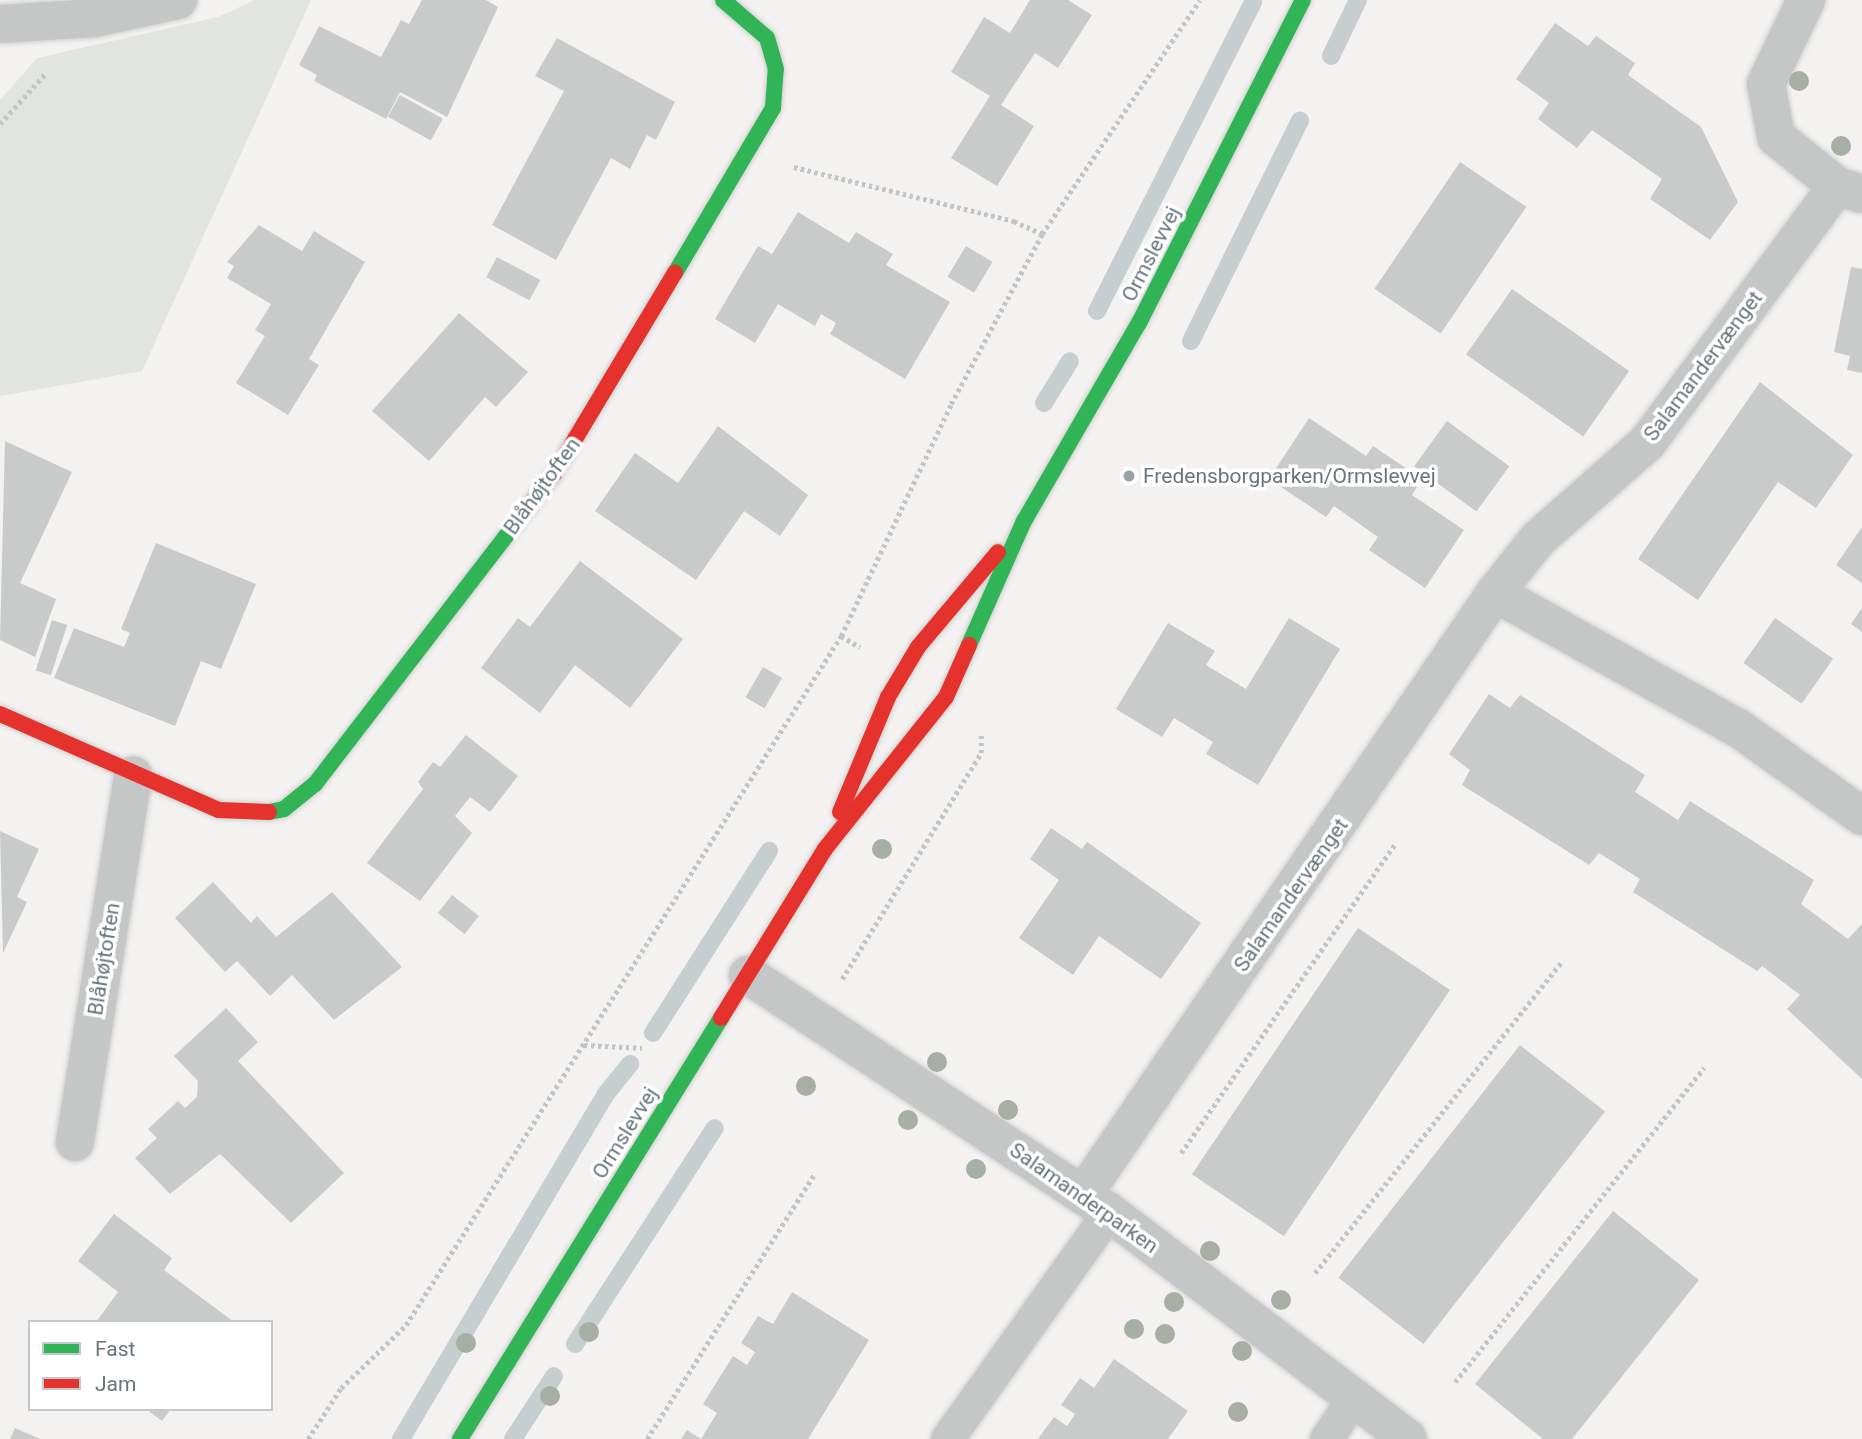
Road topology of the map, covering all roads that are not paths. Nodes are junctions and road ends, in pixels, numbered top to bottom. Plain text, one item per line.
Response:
1 (178, 0) edge
2 (723, 0) edge
3 (1303, 0) edge
4 (1806, 0) edge
5 (0, 24) edge
6 (1850, 190) edge
7 (1024, 521) junction
8 (1495, 593) junction
9 (0, 714) edge
10 (133, 776) junction
11 (1862, 816) edge
12 (825, 849) junction
13 (748, 975) junction
14 (75, 1142) dead end
15 (1096, 1204) junction
16 (1354, 1397) junction
17 (460, 1439) edge
18 (947, 1439) edge
19 (1326, 1439) edge
20 (1408, 1439) edge

1 - 5 street
2 - 10 street, Blåhøjtoften
3 - 7 street, Ormslevvej
4 - 6 street, Salamandervænget
6 - 8 street, Salamandervænget
7 - 12 street, Ormslevvej
7 - 12 street, Ormslevvej
8 - 11 street
8 - 15 street, Salamandervænget
9 - 10 street, Blåhøjtoften
10 - 14 street, Blåhøjtoften
12 - 13 street, Ormslevvej
13 - 15 street, Salamanderparken
13 - 17 street, Ormslevvej
15 - 16 street, Salamanderparken
15 - 18 lane
16 - 19 lane
16 - 20 street, Salamanderparken

